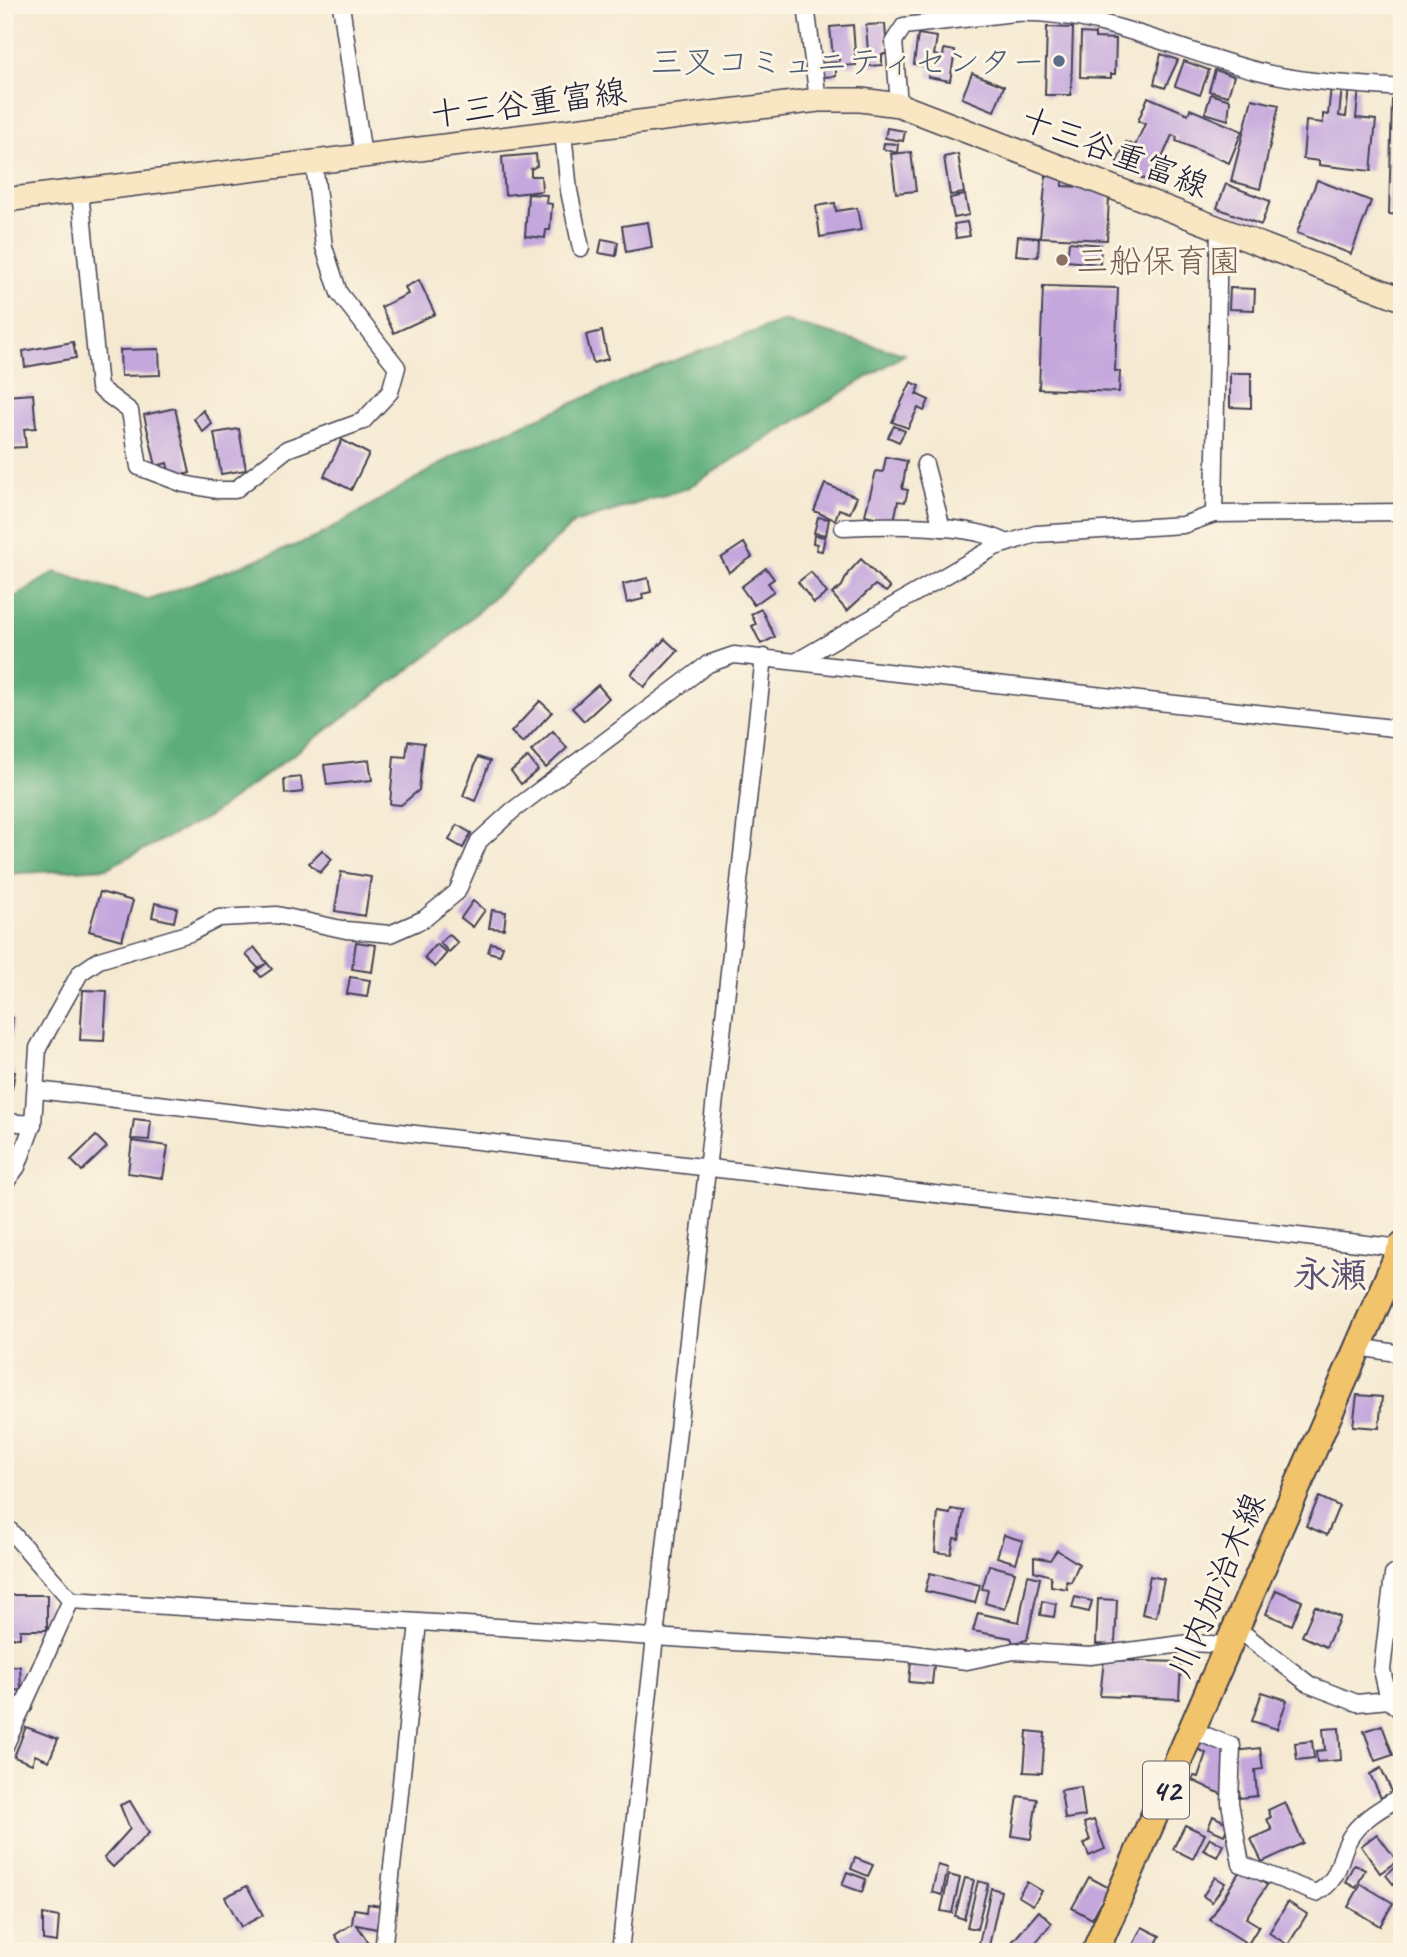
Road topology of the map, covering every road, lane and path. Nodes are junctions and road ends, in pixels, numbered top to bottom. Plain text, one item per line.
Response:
1 (341, 5) edge
2 (806, 5) edge
3 (1015, 9) edge
4 (1402, 88) edge
5 (818, 100) junction
6 (900, 105) junction
7 (563, 132) junction
8 (363, 156) junction
9 (314, 162) junction
10 (80, 191) junction
11 (5, 200) edge
12 (1219, 226) junction
13 (581, 248) dead end
14 (1400, 295) edge
15 (925, 464) dead end
16 (1402, 512) edge
17 (1214, 514) junction
18 (843, 527) dead end
19 (942, 528) junction
20 (1007, 543) junction
21 (764, 657) junction
22 (799, 660) junction
23 (1402, 729) edge
24 (37, 1090) junction
25 (5, 1122) edge
26 (33, 1124) junction
27 (705, 1165) junction
28 (5, 1184) edge
29 (1401, 1247) edge
30 (1359, 1347) junction
31 (1402, 1354) edge
32 (5, 1525) edge
33 (1402, 1569) edge
34 (71, 1600) junction
35 (418, 1623) junction
36 (1232, 1636) junction
37 (653, 1639) junction
38 (1389, 1700) junction
39 (5, 1706) edge
40 (24, 1706) junction
41 (1402, 1712) edge
42 (1192, 1730) junction
43 (5, 1746) edge
44 (1402, 1796) edge
45 (383, 1952) edge
46 (620, 1952) edge
47 (1095, 1952) edge

1 - 8 street
2 - 5 street
3 - 4 street
3 - 6 street
5 - 6 main road, 十三谷重富線
5 - 7 main road, 十三谷重富線
6 - 12 main road, 十三谷重富線
7 - 8 main road, 十三谷重富線
7 - 13 street
8 - 9 main road, 十三谷重富線
9 - 10 main road, 十三谷重富線
9 - 10 street
10 - 11 main road, 十三谷重富線
12 - 14 main road, 十三谷重富線
12 - 17 street
15 - 19 street
16 - 17 street
17 - 20 street
18 - 19 street
19 - 20 street
20 - 22 street
21 - 22 street
21 - 24 street
21 - 27 street
22 - 23 street
24 - 26 street
24 - 27 street
25 - 26 street
26 - 28 street
27 - 29 street
27 - 37 street
29 - 30 main road, 川内加治木線 / 42
30 - 31 street
30 - 36 main road, 川内加治木線 / 42
32 - 34 street
33 - 38 street
34 - 35 street
34 - 40 street
35 - 37 street
35 - 45 street
36 - 37 street
36 - 38 street
36 - 42 main road, 川内加治木線 / 42
37 - 46 street
38 - 41 street
39 - 40 street
40 - 43 street
42 - 44 street
42 - 47 main road, 川内加治木線 / 42

